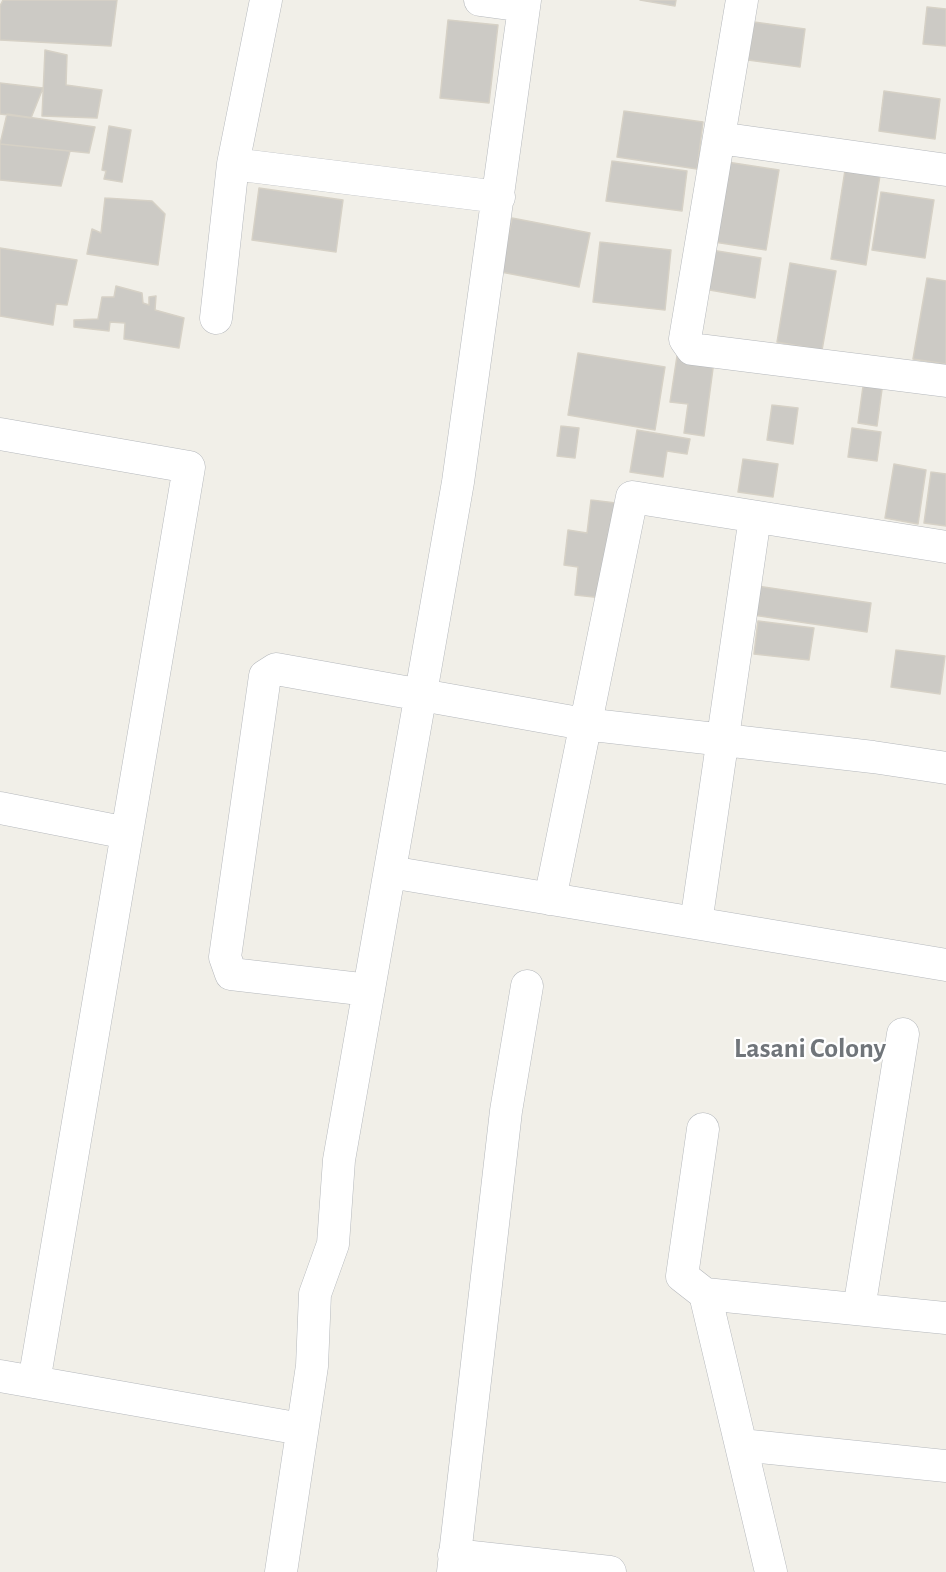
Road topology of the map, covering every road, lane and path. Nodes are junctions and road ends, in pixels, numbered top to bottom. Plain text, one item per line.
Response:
1 (266, 0) edge
2 (480, 0) edge
3 (742, 0) edge
4 (524, 3) edge
5 (719, 138) junction
6 (233, 164) junction
7 (945, 164) edge
8 (499, 197) junction
9 (216, 318) dead end
10 (946, 381) edge
11 (0, 434) edge
12 (755, 517) junction
13 (946, 547) edge
14 (421, 695) junction
15 (584, 724) junction
16 (723, 739) junction
17 (946, 768) edge
18 (0, 808) edge
19 (127, 833) junction
20 (390, 872) junction
21 (550, 899) junction
22 (696, 923) junction
23 (946, 965) edge
24 (527, 986) dead end
25 (369, 990) junction
26 (903, 1034) dead end
27 (703, 1129) dead end
28 (705, 1294) junction
29 (859, 1309) junction
30 (946, 1318) edge
31 (0, 1376) edge
32 (34, 1382) junction
33 (301, 1429) junction
34 (741, 1445) junction
35 (946, 1466) edge
36 (454, 1564) edge
37 (281, 1572) edge
38 (610, 1572) edge
39 (771, 1572) edge

1 - 6 street
2 - 4 street
3 - 5 street
4 - 8 street
5 - 7 street
5 - 10 street
6 - 8 street
6 - 9 street
8 - 14 street
11 - 19 street
12 - 13 street
12 - 15 street
12 - 16 street
14 - 15 street
14 - 20 street
14 - 25 street
15 - 16 street
15 - 21 street
16 - 17 street
16 - 22 street
18 - 19 street
19 - 32 street
20 - 21 street
20 - 25 street
21 - 22 street
22 - 23 street
24 - 36 street
25 - 33 street
26 - 29 street
27 - 28 street
28 - 29 street
28 - 34 street
29 - 30 street
31 - 32 street
32 - 33 street
33 - 37 street
34 - 35 street
34 - 39 street
36 - 38 street

